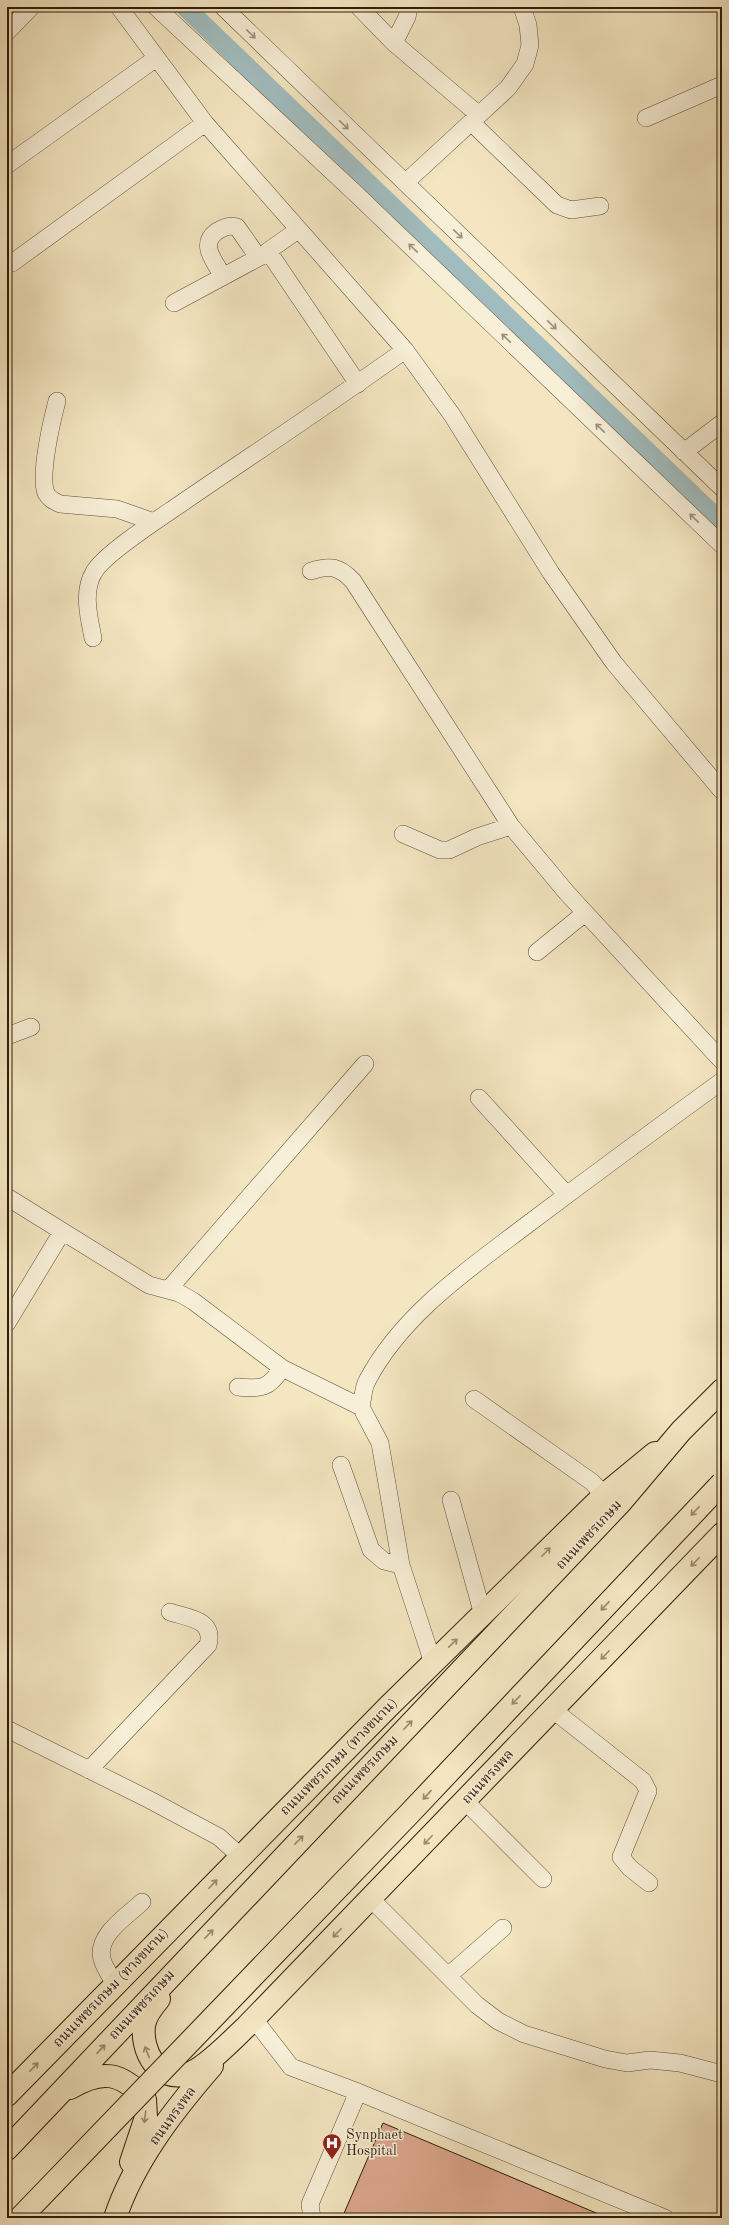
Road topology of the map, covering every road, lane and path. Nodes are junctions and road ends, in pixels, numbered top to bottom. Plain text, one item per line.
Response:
1 (31, 7) edge
2 (119, 7) edge
3 (156, 7) edge
4 (223, 7) edge
5 (359, 7) edge
6 (409, 7) edge
7 (522, 7) edge
8 (7, 32) edge
9 (394, 43) junction
10 (155, 59) junction
11 (722, 85) edge
12 (646, 118) dead end
13 (475, 119) junction
14 (205, 123) junction
15 (7, 165) edge
16 (405, 183) junction
17 (600, 206) dead end
18 (298, 230) junction
19 (263, 254) junction
20 (12, 263) dead end
21 (223, 276) junction
22 (174, 303) dead end
23 (405, 350) junction
24 (358, 384) junction
25 (57, 401) dead end
26 (722, 424) edge
27 (684, 452) junction
28 (722, 488) edge
29 (154, 522) junction
30 (722, 545) edge
31 (311, 571) dead end
32 (93, 638) dead end
33 (722, 791) edge
34 (511, 826) junction
35 (403, 834) dead end
36 (585, 914) junction
37 (537, 952) dead end
38 (31, 1026) dead end
39 (7, 1036) edge
40 (722, 1062) edge
41 (365, 1064) dead end
42 (722, 1081) edge
43 (479, 1098) dead end
44 (567, 1194) junction
45 (7, 1197) edge
46 (62, 1232) junction
47 (168, 1290) junction
48 (7, 1323) edge
49 (282, 1368) junction
50 (238, 1387) dead end
51 (722, 1390) edge
52 (474, 1399) dead end
53 (361, 1408) junction
54 (681, 1431) junction
55 (341, 1465) dead end
56 (722, 1483) edge
57 (604, 1495) junction
58 (451, 1500) dead end
59 (722, 1534) edge
60 (401, 1565) junction
61 (170, 1612) dead end
62 (483, 1615) junction
63 (433, 1663) junction
64 (552, 1709) junction
65 (7, 1729) edge
66 (89, 1770) junction
67 (465, 1801) junction
68 (240, 1856) junction
69 (543, 1879) dead end
70 (649, 1883) dead end
71 (371, 1899) junction
72 (142, 1902) dead end
73 (503, 1928) dead end
74 (193, 1951) junction
75 (448, 1976) junction
76 (115, 1984) junction
77 (251, 2022) junction
78 (722, 2074) edge
79 (358, 2092) junction
80 (7, 2095) edge
81 (45, 2109) junction
82 (7, 2149) edge
83 (118, 2209) edge
84 (656, 2217) edge
85 (20, 2218) edge
86 (312, 2218) edge

1 - 8 street
2 - 10 street
30 -> 3 street
4 -> 16 street
5 - 9 street
6 - 9 street
7 - 13 street
9 - 13 street
10 - 14 street
10 - 15 street
11 - 12 street
13 - 16 street
13 - 17 street
14 - 18 street
14 - 20 street
16 -> 27 street
18 - 19 street
18 - 23 street
19 - 21 street
19 - 21 street
19 - 24 street
21 - 22 street
23 - 24 street
23 - 33 street
24 - 29 street
25 - 29 street
26 - 27 street
27 - 28 street
29 - 32 street
31 - 34 street
34 - 35 street
34 - 36 street
36 - 37 street
36 - 40 street
38 - 39 street
41 - 47 street
42 - 44 street
43 - 44 street
44 - 53 street
45 - 46 street
46 - 47 street
46 - 48 street
47 - 49 street
49 - 50 street
49 - 53 street
51 - 54 main road, ถนนเพชรเกษม
52 - 57 street
53 - 60 street
54 - 57 main road, ถนนเพชรเกษม (ทางขนาน)
74 -> 54 main road, ถนนเพชรเกษม
55 - 60 street
56 -> 85 main road, bridge
62 -> 57 main road, ถนนเพชรเกษม (ทางขนาน)
58 - 62 street
59 -> 64 main road, ถนนทรงพล
60 - 63 street
61 - 66 street
63 -> 62 main road, ถนนเพชรเกษม (ทางขนาน)
63 - 68 main road, ถนนเพชรเกษม (ทางขนาน)
64 - 67 main road, ถนนทรงพล
64 - 70 street
65 - 66 street
66 - 68 street
67 - 69 street
67 -> 71 main road, ถนนทรงพล
76 -> 68 main road, ถนนเพชรเกษม (ทางขนาน)
71 - 75 street
71 -> 77 main road, ถนนทรงพล
72 - 76 street
73 - 75 street
77 -> 74 main road
81 -> 74 main road, ถนนเพชรเกษม
75 - 78 street
80 -> 76 main road, ถนนเพชรเกษม (ทางขนาน)
77 - 79 street
77 - 83 main road, ถนนทรงพล
79 - 84 street
79 - 86 street
81 - 82 main road, ถนนเพชรเกษม
81 -> 83 main road

